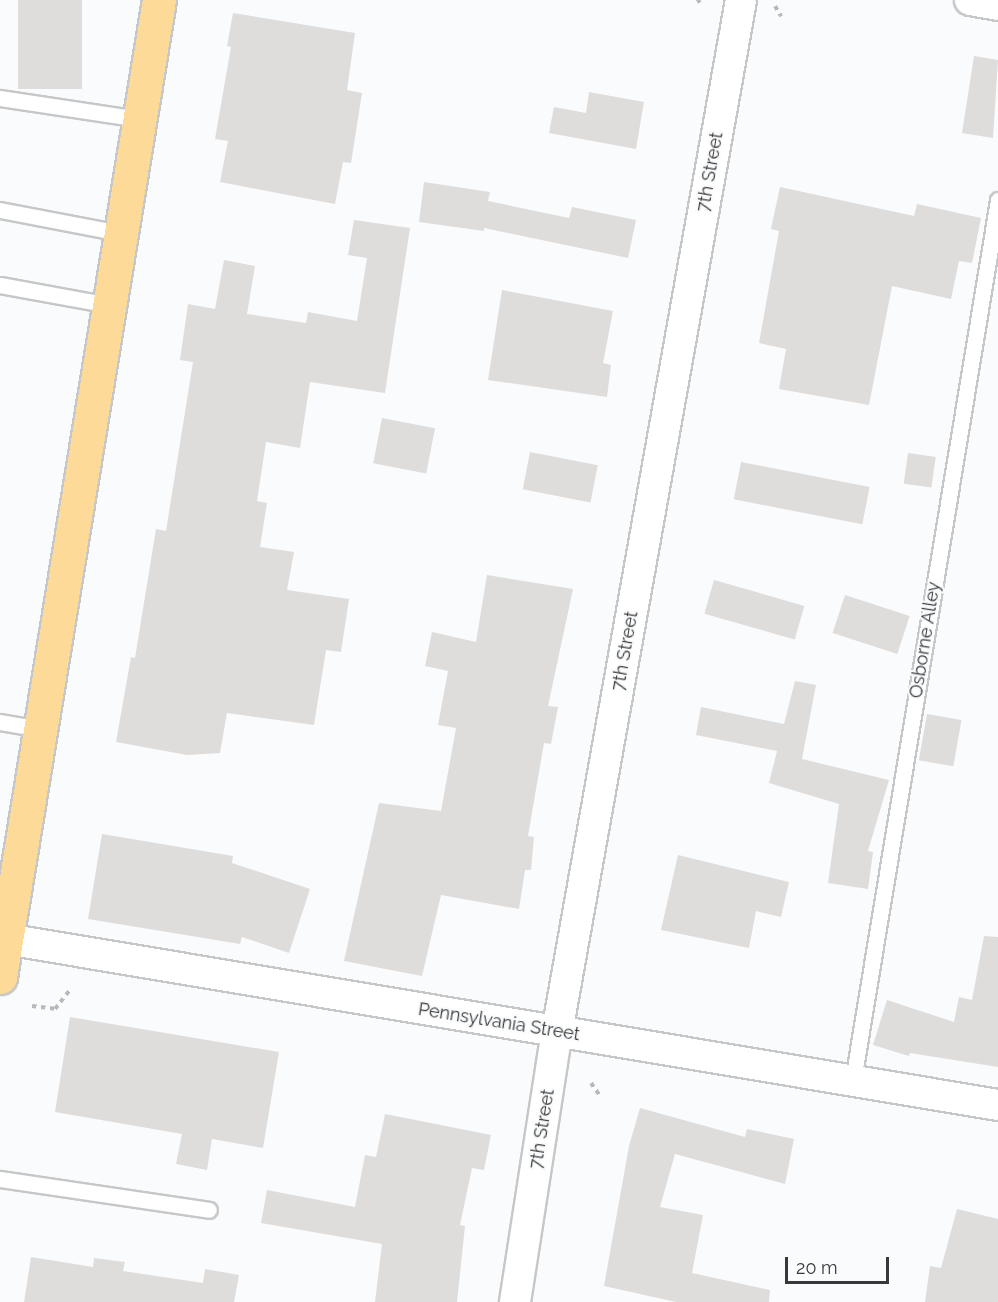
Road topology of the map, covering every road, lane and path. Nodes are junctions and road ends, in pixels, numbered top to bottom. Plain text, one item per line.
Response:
1 (159, 0) edge
2 (741, 0) edge
3 (970, 0) edge
4 (998, 5) edge
5 (0, 98) edge
6 (139, 119) junction
7 (998, 200) edge
8 (0, 210) edge
9 (121, 233) junction
10 (0, 285) edge
11 (110, 305) junction
12 (0, 722) edge
13 (41, 729) junction
14 (3, 938) edge
15 (0, 977) edge
16 (69, 991) dead end
17 (32, 1006) dead end
18 (557, 1032) junction
19 (853, 1080) junction
20 (591, 1083) dead end
21 (600, 1096) dead end
22 (998, 1105) edge
23 (0, 1179) edge
24 (209, 1210) dead end
25 (515, 1302) edge

1 - 6 main road
2 - 18 street, 7th Street
3 - 4 street
5 - 6 lane
6 - 9 main road
7 - 19 lane, Osborne Alley
8 - 9 lane
9 - 11 main road
10 - 11 lane
11 - 13 main road
12 - 13 lane
13 - 14 main road
14 - 15 main road
14 - 18 street, Pennsylvania Street
16 - 17 path
18 - 19 street, Pennsylvania Street
18 - 25 street, 7th Street
19 - 22 street, Pennsylvania Street
20 - 21 path
23 - 24 lane

